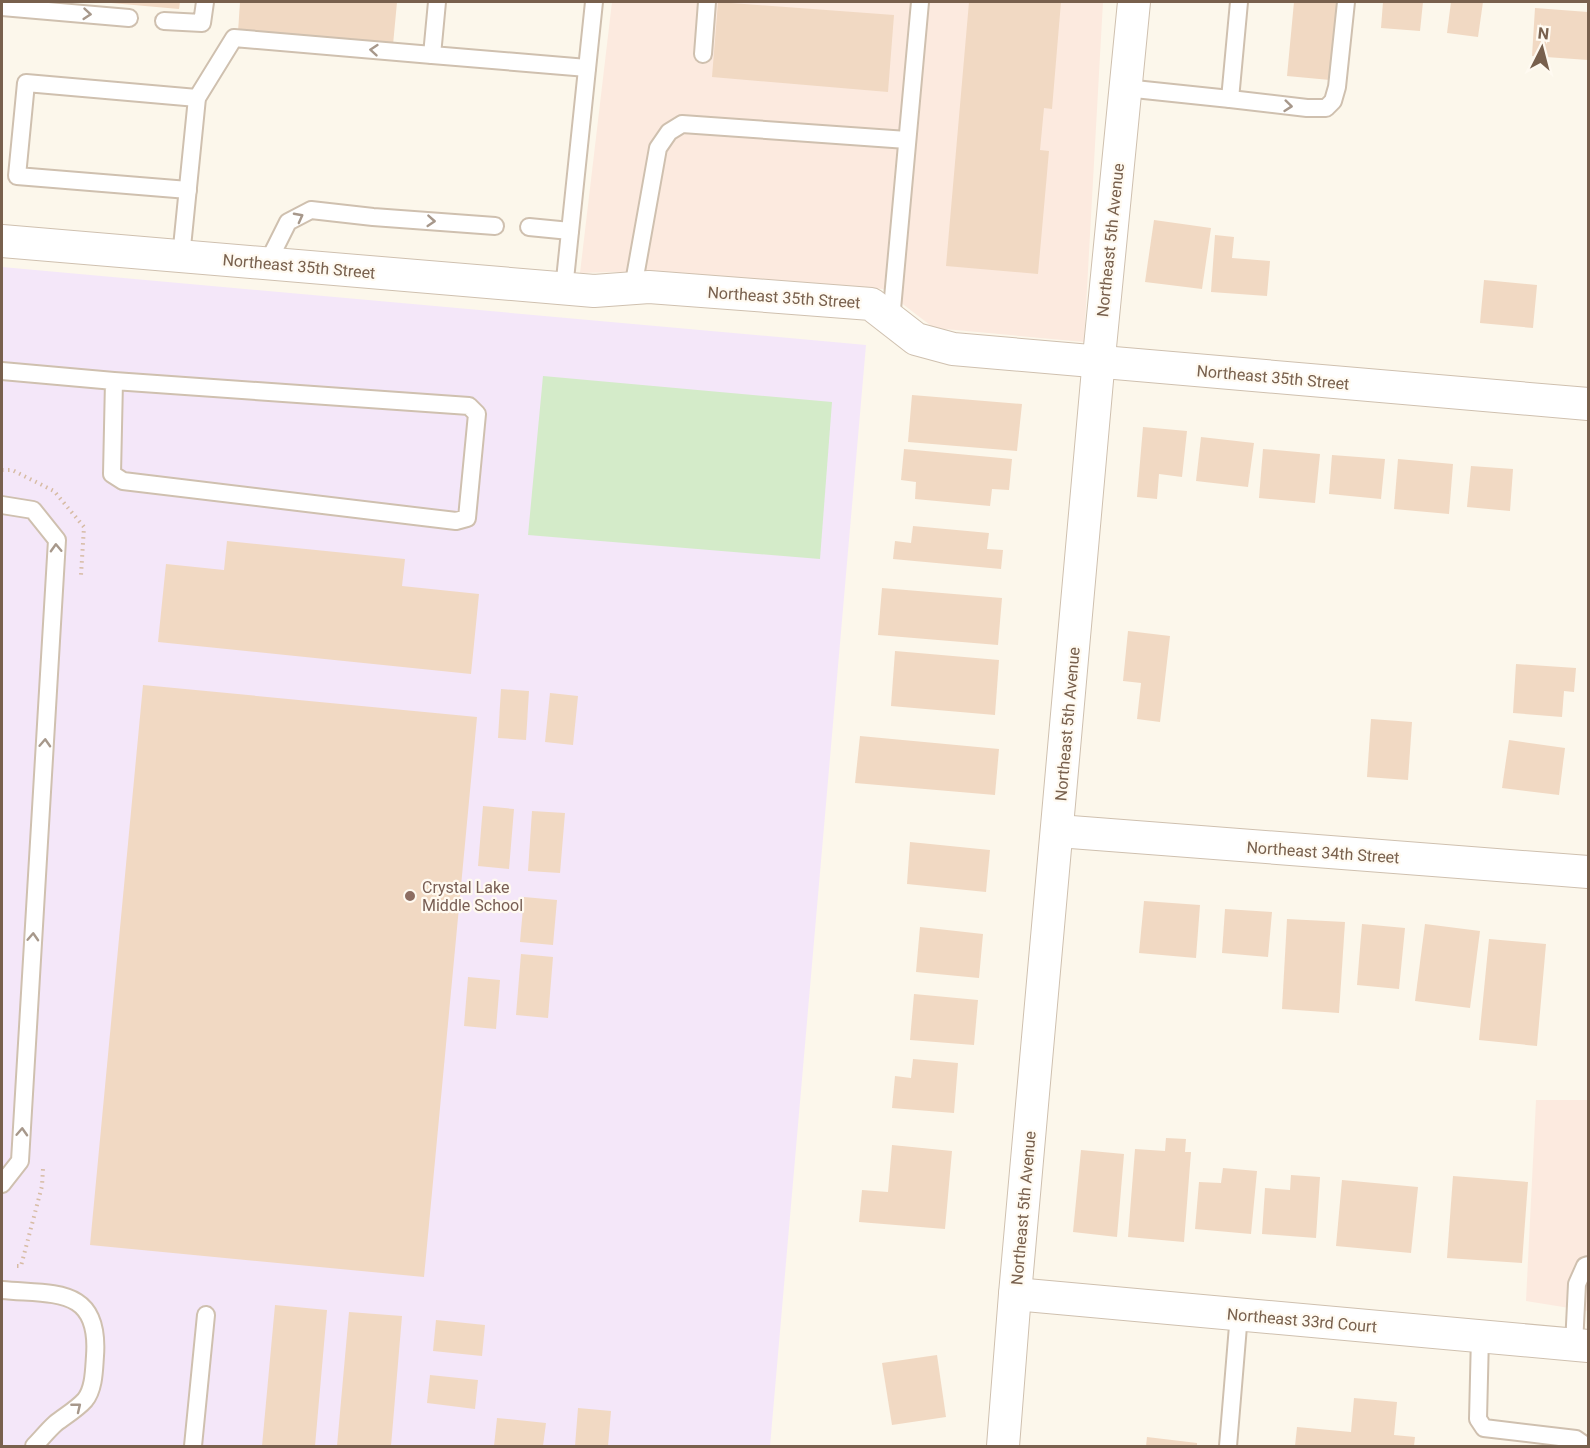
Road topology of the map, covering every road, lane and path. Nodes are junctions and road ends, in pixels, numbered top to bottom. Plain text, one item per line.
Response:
1 (205, 2) edge
2 (437, 2) edge
3 (594, 2) edge
4 (707, 2) edge
5 (920, 2) edge
6 (1134, 2) edge
7 (1239, 2) edge
8 (1346, 2) edge
9 (46, 6) edge
10 (2, 7) edge
11 (129, 18) dead end
12 (164, 21) dead end
13 (703, 54) dead end
14 (432, 55) junction
15 (587, 68) junction
16 (1125, 88) junction
17 (197, 98) junction
18 (1230, 99) junction
19 (907, 140) junction
20 (188, 190) junction
21 (495, 226) dead end
22 (529, 227) dead end
23 (570, 231) junction
24 (2, 241) edge
25 (182, 257) junction
26 (267, 264) junction
27 (633, 288) junction
28 (564, 289) junction
29 (891, 320) junction
30 (1099, 362) junction
31 (2, 371) edge
32 (114, 381) junction
33 (1588, 404) edge
34 (2, 505) edge
35 (1058, 831) junction
36 (1588, 872) edge
37 (2, 1184) edge
38 (1588, 1265) edge
39 (2, 1290) edge
40 (1015, 1294) junction
41 (1239, 1314) junction
42 (206, 1315) dead end
43 (1480, 1336) junction
44 (1581, 1345) edge
45 (34, 1446) edge
46 (193, 1446) edge
47 (1004, 1446) edge
48 (1227, 1446) edge
49 (1586, 1446) edge

1 - 12 lane
2 - 14 lane
3 - 15 lane
4 - 13 lane
5 - 19 lane
6 - 16 street, Northeast 5th Avenue
7 - 18 lane
18 -> 8 lane
9 - 10 lane
9 -> 11 lane
14 - 15 lane
14 -> 17 lane
15 - 23 lane
16 - 18 lane
16 - 30 street, Northeast 5th Avenue
17 - 20 lane
17 - 20 lane
19 - 27 lane
19 - 29 lane
20 - 25 lane
26 -> 21 lane
22 - 23 lane
23 - 28 lane
24 - 25 street, Northeast 35th Street
25 - 26 street, Northeast 35th Street
26 - 28 street, Northeast 35th Street
27 - 28 street, Northeast 35th Street
27 - 29 street, Northeast 35th Street
29 - 30 street, Northeast 35th Street
30 - 33 street, Northeast 35th Street
30 - 35 street, Northeast 5th Avenue
31 - 32 lane
32 - 32 lane
37 -> 34 lane
35 - 36 street, Northeast 34th Street
35 - 40 street, Northeast 5th Avenue
38 - 44 lane
45 -> 39 lane
40 - 41 street, Northeast 33rd Court
40 - 47 street, Northeast 5th Avenue
41 - 43 street, Northeast 33rd Court
41 - 48 lane
42 - 46 lane
43 - 44 street, Northeast 33rd Court
43 - 49 lane

